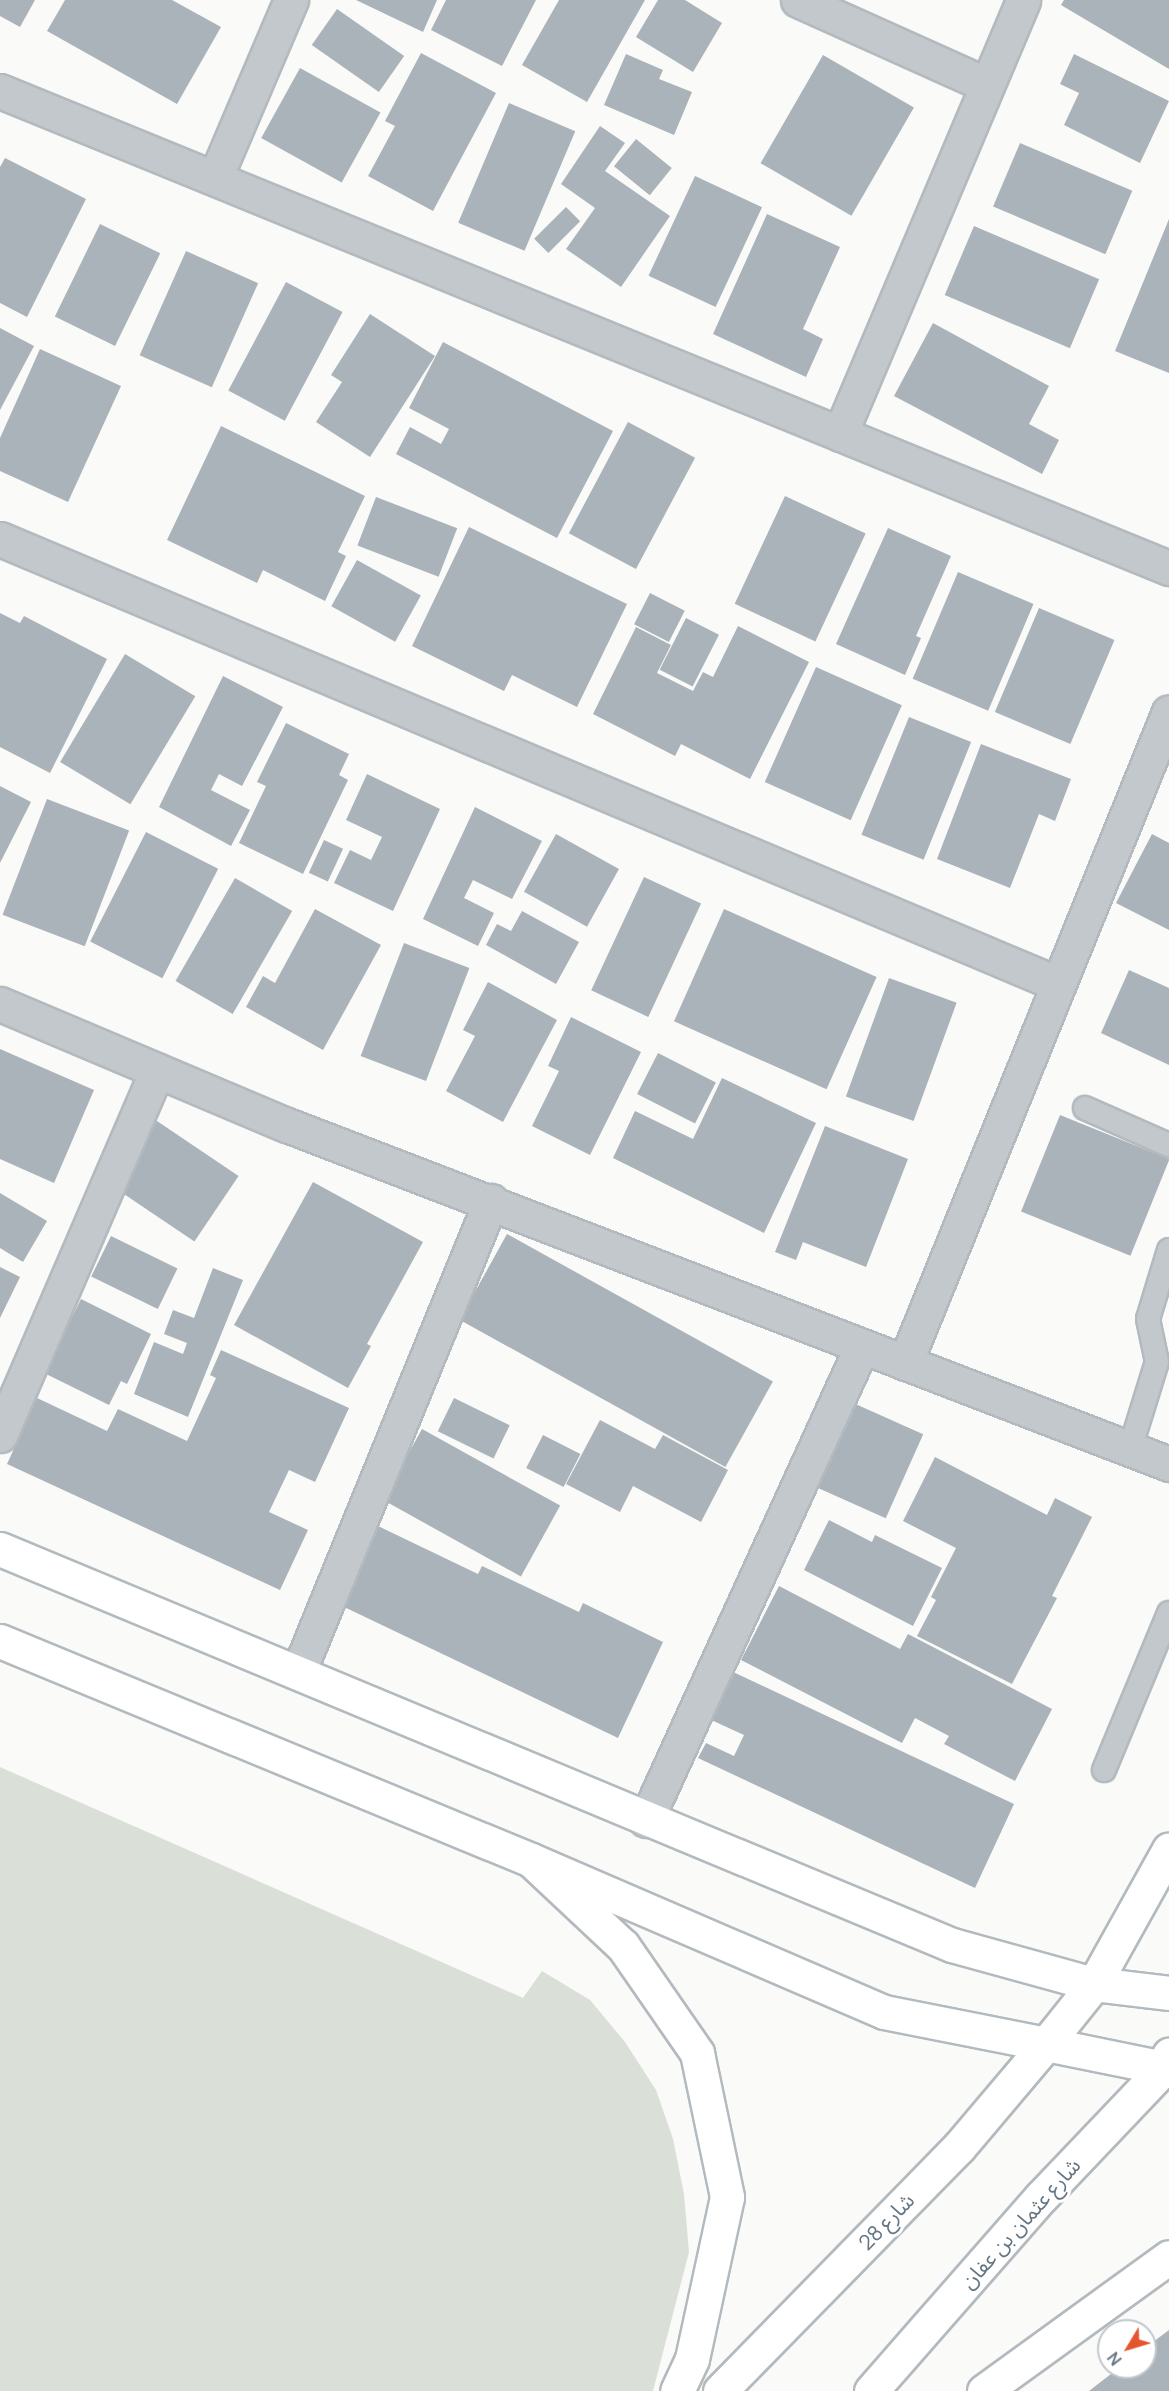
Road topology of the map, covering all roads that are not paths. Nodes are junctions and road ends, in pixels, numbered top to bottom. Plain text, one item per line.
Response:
1 (291, 0) edge
2 (798, 0) edge
3 (1023, 0) edge
4 (987, 85) junction
5 (0, 91) edge
6 (214, 178) junction
7 (840, 434) junction
8 (0, 539) edge
9 (1169, 568) edge
10 (1169, 712) edge
11 (1059, 984) junction
12 (0, 1004) edge
13 (157, 1070) junction
14 (1085, 1108) dead end
15 (1169, 1145) edge
16 (490, 1202) junction
17 (1169, 1250) edge
18 (862, 1346) junction
19 (905, 1363) junction
20 (0, 1435) edge
21 (1130, 1449) junction
22 (1169, 1464) edge
23 (0, 1549) edge
24 (1169, 1613) edge
25 (0, 1641) edge
26 (298, 1673) junction
27 (1104, 1770) dead end
28 (645, 1820) junction
29 (1169, 1849) edge
30 (531, 1860) junction
31 (1095, 1984) junction
32 (1169, 1993) edge
33 (1046, 2044) junction
34 (1167, 2065) edge
35 (1169, 2256) edge
36 (677, 2391) edge
37 (720, 2391) edge
38 (871, 2391) edge
39 (984, 2391) edge

1 - 6 street
2 - 4 street
3 - 4 street
4 - 7 street
5 - 6 street
6 - 7 street
7 - 9 street
8 - 11 street
10 - 11 street
11 - 19 street
12 - 13 street
13 - 16 street
13 - 20 street
14 - 15 lane
16 - 18 street
16 - 26 street
17 - 21 lane
18 - 19 street
18 - 28 street
19 - 21 street
21 - 22 street
23 - 26 street
24 - 27 lane
25 - 30 street
26 - 28 street
28 - 31 street
29 - 31 street
30 - 33 street
30 - 36 street
31 - 32 street
31 - 33 street
33 - 34 street
33 - 37 street, شارع 28
34 - 38 street, شارع عثمان بن عفان
35 - 39 street

